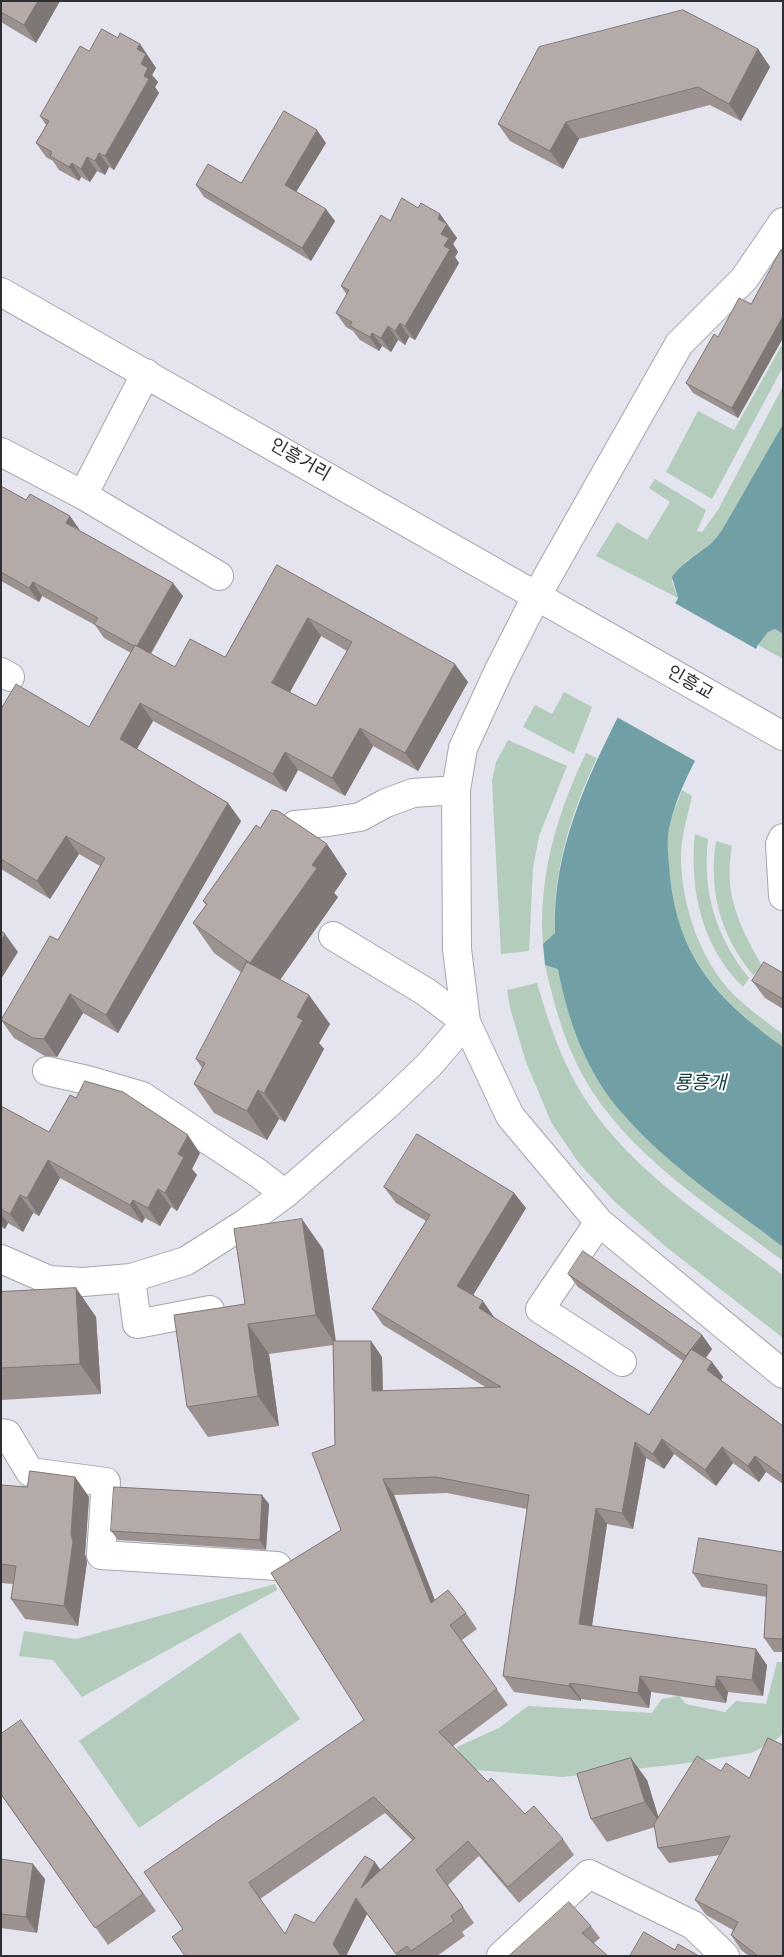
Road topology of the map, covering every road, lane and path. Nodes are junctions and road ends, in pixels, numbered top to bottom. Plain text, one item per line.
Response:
1 (783, 222) edge
2 (1, 292) edge
3 (146, 373) junction
4 (1, 452) edge
5 (82, 495) junction
6 (218, 576) dead end
7 (537, 595) junction
8 (598, 630) joint
9 (783, 736) edge
10 (456, 790) junction
11 (295, 825) edge
12 (783, 838) edge
13 (783, 896) edge
14 (333, 936) dead end
15 (466, 1022) junction
16 (47, 1071) dead end
17 (285, 1194) junction
18 (599, 1222) junction
19 (4, 1263) edge
20 (131, 1278) junction
21 (217, 1309) edge
22 (622, 1362) dead end
23 (783, 1374) edge
24 (1, 1433) edge
25 (277, 1566) dead end
26 (501, 1956) edge
27 (725, 1956) edge

1 - 7 street
2 - 3 street, 인흥거리
3 - 5 street
3 - 7 street, 인흥거리
4 - 5 street
5 - 6 street
7 - 8 street, 인흥거리
7 - 10 street
8 - 9 street, 인흥교
10 - 11 street
10 - 15 street
12 - 13 street
14 - 15 street
15 - 17 street
15 - 18 street
16 - 17 street
17 - 20 street
18 - 22 street
18 - 23 street
19 - 20 street
20 - 21 street
24 - 25 street
26 - 27 street

